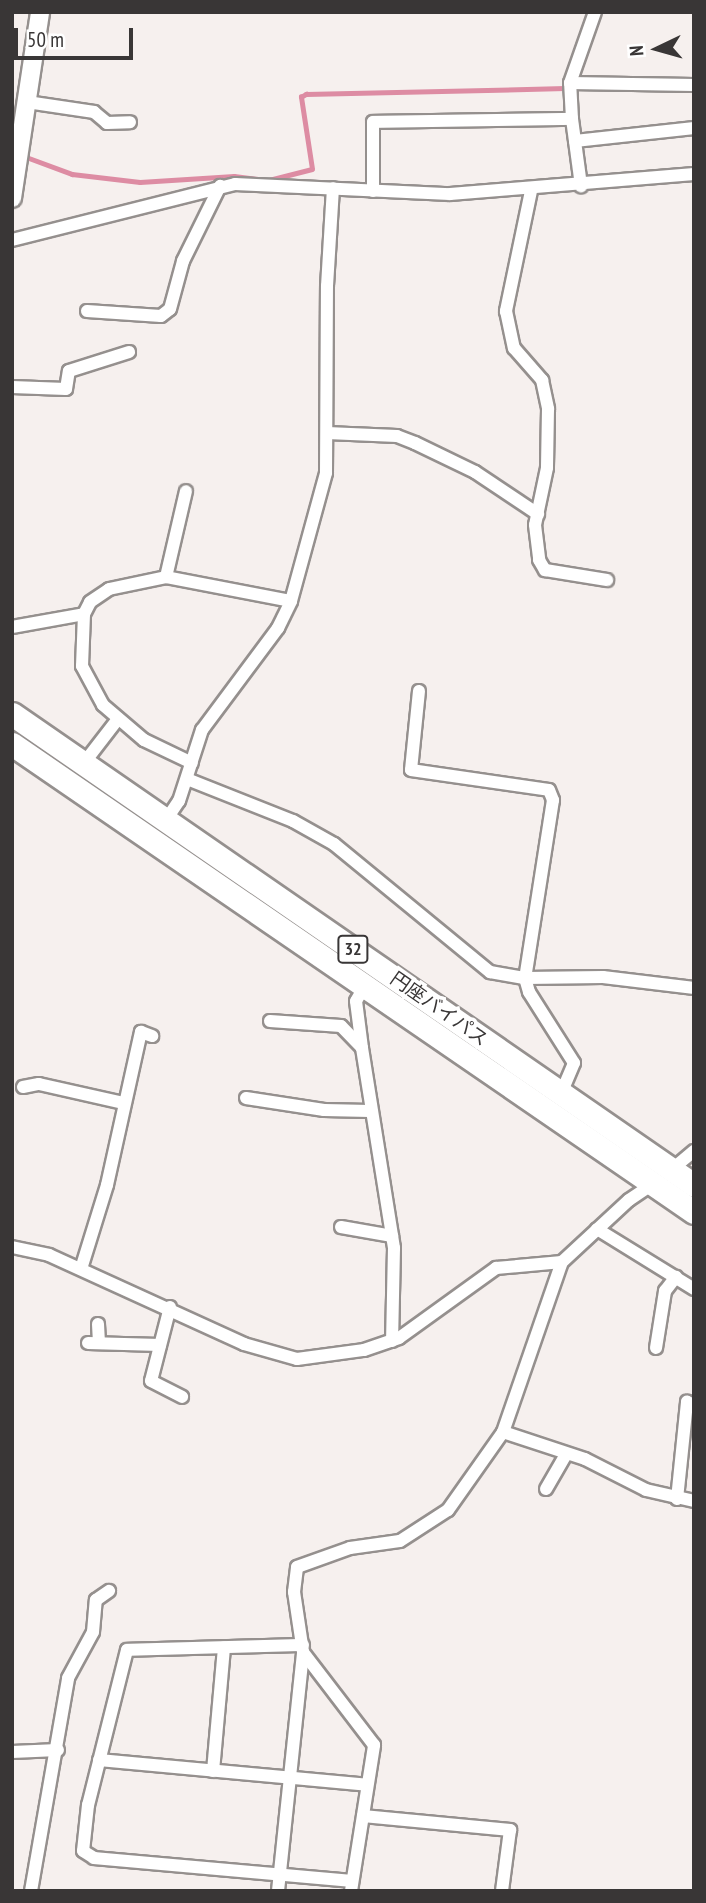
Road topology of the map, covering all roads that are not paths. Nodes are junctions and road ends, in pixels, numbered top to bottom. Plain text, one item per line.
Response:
1 (40, 12) edge
2 (595, 12) edge
3 (570, 83) junction
4 (694, 85) edge
5 (27, 102) junction
6 (572, 119) junction
7 (130, 122) dead end
8 (694, 128) edge
9 (575, 141) junction
10 (694, 174) edge
11 (220, 186) junction
12 (581, 186) junction
13 (333, 188) junction
14 (373, 191) junction
15 (531, 191) junction
16 (12, 198) edge
17 (12, 240) edge
18 (87, 311) dead end
19 (129, 352) dead end
20 (12, 387) edge
21 (327, 433) junction
22 (186, 491) dead end
23 (538, 514) junction
24 (166, 577) junction
25 (607, 580) dead end
26 (291, 601) junction
27 (83, 614) junction
28 (12, 627) edge
29 (419, 691) dead end
30 (12, 714) edge
31 (118, 719) junction
32 (12, 744) edge
33 (84, 763) junction
34 (192, 763) junction
35 (187, 779) junction
36 (166, 820) junction
37 (525, 978) junction
38 (365, 986) junction
39 (694, 988) edge
40 (270, 1021) dead end
41 (152, 1036) dead end
42 (362, 1048) junction
43 (23, 1087) dead end
44 (561, 1093) junction
45 (246, 1098) dead end
46 (123, 1103) junction
47 (370, 1111) junction
48 (694, 1151) edge
49 (672, 1170) junction
50 (653, 1184) junction
51 (694, 1185) edge
52 (694, 1212) edge
53 (341, 1227) dead end
54 (597, 1229) junction
55 (392, 1236) junction
56 (12, 1247) edge
57 (562, 1262) junction
58 (81, 1269) junction
59 (676, 1277) junction
60 (694, 1289) edge
61 (170, 1307) junction
62 (98, 1324) dead end
63 (392, 1340) junction
64 (160, 1345) junction
65 (656, 1349) dead end
66 (182, 1396) dead end
67 (694, 1405) edge
68 (503, 1432) junction
69 (566, 1455) junction
70 (546, 1489) dead end
71 (677, 1499) junction
72 (694, 1501) edge
73 (108, 1591) dead end
74 (225, 1647) junction
75 (303, 1648) junction
76 (58, 1750) junction
77 (12, 1752) edge
78 (99, 1760) junction
79 (213, 1771) junction
80 (291, 1779) junction
81 (368, 1784) junction
82 (362, 1816) junction
83 (280, 1874) junction
84 (351, 1886) edge
85 (31, 1891) edge
86 (278, 1891) edge
87 (502, 1891) edge

1 - 5 main road
2 - 3 street
3 - 4 street
3 - 6 street
5 - 7 street
5 - 16 main road
6 - 9 street
6 - 14 street
8 - 9 street
9 - 12 street
10 - 12 street
11 - 13 street
11 - 17 street
11 - 18 street
12 - 15 street
13 - 14 street
13 - 21 street
14 - 15 street
15 - 23 street
19 - 20 street
21 - 23 street
21 - 26 street
22 - 24 street
23 - 25 street
24 - 26 street
24 - 27 street
26 - 34 street
27 - 28 street
27 - 31 street
29 - 37 street
30 - 33 highway, 円座バイパス / 32
31 - 33 street
31 - 34 street
32 - 38 highway, 円座バイパス / 32
33 - 36 highway, 円座バイパス / 32
34 - 35 street
35 - 36 street
35 - 37 street
36 - 44 highway, 円座バイパス / 32
37 - 39 street
37 - 44 street
38 - 42 street
38 - 50 highway, 円座バイパス / 32
40 - 42 street
41 - 46 street
42 - 47 street
43 - 46 street
44 - 49 highway, 円座バイパス / 32
45 - 47 street
46 - 58 street
47 - 55 street
48 - 49 street
49 - 50 street
49 - 51 highway, 円座バイパス / 32
50 - 52 highway, 円座バイパス / 32
50 - 54 street
53 - 55 street
54 - 57 street
54 - 59 street
55 - 63 street
56 - 58 street
57 - 63 street
57 - 68 street
58 - 61 street
59 - 60 street
59 - 65 street
61 - 63 street
61 - 64 street
62 - 64 street
64 - 66 street
67 - 71 street
68 - 69 street
68 - 75 street
69 - 70 street
69 - 71 street
71 - 72 street
73 - 76 street
74 - 75 street
74 - 78 street
74 - 79 street
75 - 80 street
75 - 81 street
76 - 77 street
76 - 85 street
78 - 79 street
78 - 83 street
79 - 80 street
80 - 81 street
80 - 83 street
81 - 82 street
82 - 84 street
82 - 87 street
83 - 84 street
83 - 86 street

